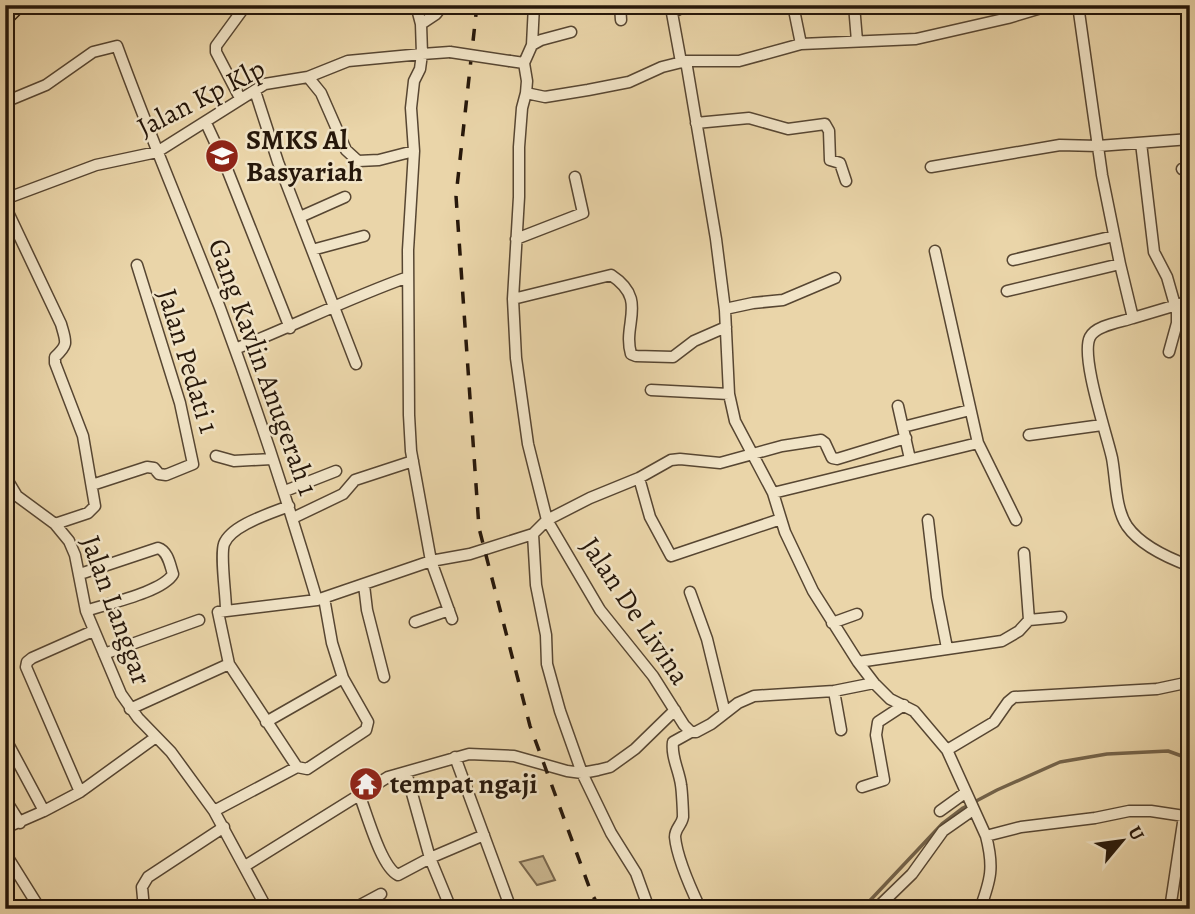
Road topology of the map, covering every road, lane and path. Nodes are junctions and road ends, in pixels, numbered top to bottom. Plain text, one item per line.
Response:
1 (17, 5) edge
2 (246, 5) edge
3 (416, 5) edge
4 (443, 5) edge
5 (534, 5) edge
6 (620, 5) edge
7 (686, 5) edge
8 (793, 5) edge
9 (854, 5) edge
10 (1051, 5) edge
11 (1079, 5) edge
12 (5, 17) edge
13 (621, 20) dead end
14 (421, 24) junction
15 (571, 32) dead end
16 (857, 41) junction
17 (801, 44) junction
18 (532, 46) junction
19 (422, 54) junction
20 (683, 62) junction
21 (524, 63) junction
22 (308, 77) junction
23 (255, 91) junction
24 (526, 93) junction
25 (240, 99) junction
26 (5, 103) edge
27 (206, 123) junction
28 (696, 123) junction
29 (1190, 139) edge
30 (1141, 143) junction
31 (1098, 146) junction
32 (414, 151) junction
33 (157, 152) junction
34 (931, 167) dead end
35 (575, 177) dead end
36 (846, 181) dead end
37 (345, 197) dead end
38 (5, 199) edge
39 (5, 206) edge
40 (300, 217) junction
41 (364, 236) dead end
42 (1114, 236) junction
43 (516, 239) junction
44 (312, 250) junction
45 (935, 251) dead end
46 (1013, 260) dead end
47 (1120, 264) junction
48 (136, 265) dead end
49 (408, 277) junction
50 (835, 278) dead end
51 (1007, 291) dead end
52 (513, 299) junction
53 (1190, 301) edge
54 (1175, 304) junction
55 (335, 307) junction
56 (725, 309) junction
57 (1133, 318) junction
58 (726, 327) junction
59 (290, 328) junction
60 (234, 349) junction
61 (1169, 352) dead end
62 (356, 364) dead end
63 (652, 390) dead end
64 (729, 394) junction
65 (898, 406) dead end
66 (970, 410) junction
67 (1102, 425) junction
68 (904, 426) junction
69 (1029, 435) dead end
70 (906, 439) junction
71 (978, 443) junction
72 (751, 454) junction
73 (216, 456) dead end
74 (271, 459) junction
75 (913, 459) junction
76 (413, 461) junction
77 (336, 471) dead end
78 (5, 477) edge
79 (639, 478) junction
80 (92, 485) junction
81 (285, 491) junction
82 (773, 493) junction
83 (289, 506) junction
84 (293, 517) junction
85 (781, 519) junction
86 (547, 520) junction
87 (928, 520) dead end
88 (1016, 520) dead end
89 (55, 524) junction
90 (533, 534) junction
91 (1024, 554) dead end
92 (431, 561) junction
93 (1190, 566) edge
94 (79, 574) junction
95 (364, 585) junction
96 (690, 592) dead end
97 (321, 599) junction
98 (226, 610) junction
99 (86, 611) junction
100 (857, 614) dead end
101 (1061, 617) dead end
102 (199, 620) dead end
103 (1028, 620) junction
104 (415, 622) dead end
105 (832, 623) junction
106 (93, 631) junction
107 (947, 648) junction
108 (104, 654) junction
109 (858, 662) junction
110 (229, 664) junction
111 (384, 677) dead end
112 (343, 678) junction
113 (1190, 682) edge
114 (874, 683) junction
115 (834, 691) junction
116 (904, 705) junction
117 (130, 709) junction
118 (675, 710) junction
119 (725, 713) junction
120 (266, 722) junction
121 (841, 730) dead end
122 (691, 732) junction
123 (156, 737) junction
124 (5, 738) edge
125 (947, 750) junction
126 (456, 757) junction
127 (297, 767) junction
128 (406, 772) junction
129 (582, 773) junction
130 (862, 787) dead end
131 (80, 792) junction
132 (359, 794) junction
133 (5, 799) edge
134 (970, 803) junction
135 (1190, 806) edge
136 (44, 811) junction
137 (214, 811) junction
138 (940, 811) dead end
139 (1184, 816) junction
140 (20, 823) junction
141 (225, 827) junction
142 (5, 828) edge
143 (484, 835) junction
144 (986, 836) junction
145 (5, 853) edge
146 (430, 858) junction
147 (245, 866) junction
148 (382, 894) dead end
149 (700, 908) edge
150 (40, 909) edge
151 (144, 909) edge
152 (267, 909) edge
153 (353, 909) edge
154 (451, 909) edge
155 (511, 909) edge
156 (649, 909) edge
157 (876, 909) edge
158 (980, 909) edge
159 (1170, 909) edge

1 - 12 main road
2 - 25 street
3 - 14 street
4 - 14 street
5 - 18 street
6 - 13 street
7 - 20 street
8 - 17 street
9 - 16 street
10 - 16 street
11 - 31 street
14 - 19 street
15 - 18 street
16 - 17 street
17 - 20 street
18 - 21 street
19 - 21 street, bridge
19 - 22 street
19 - 32 street
20 - 24 street
20 - 28 street
21 - 24 street, Jalan De Livina
22 - 23 street, Jalan Kp Klp
22 - 32 street, Jalan Kp Klp
23 - 25 street, Jalan Kp Klp
23 - 40 street
24 - 43 street, Jalan De Livina
25 - 27 street, Jalan Kp Klp
26 - 33 street, Gang Kavlin Anugerah 1
27 - 33 street, Jalan Kp Klp
27 - 59 street
28 - 36 street
28 - 56 street
29 - 30 street
30 - 31 street
30 - 54 street
31 - 34 street
31 - 42 street
32 - 49 street
33 - 38 street, Jalan Kp Klp
33 - 60 street, Gang Kavlin Anugerah 1
35 - 43 street
37 - 40 street
39 - 80 street
40 - 44 street
41 - 44 street
42 - 46 street
42 - 47 street
43 - 52 street, Jalan De Livina
44 - 55 street
45 - 66 street
47 - 51 street
47 - 57 street
48 - 80 street, Jalan Pedati 1
49 - 55 street
49 - 76 street
50 - 56 street
52 - 58 street
52 - 86 street, Jalan De Livina
53 - 54 street
54 - 57 street
54 - 61 street
55 - 59 street
55 - 62 street
56 - 58 street
57 - 67 street
58 - 64 street
59 - 60 street
60 - 74 street, Gang Kavlin Anugerah 1
63 - 64 street
64 - 72 street
65 - 68 street
66 - 68 street
66 - 71 street
67 - 69 street
67 - 93 street
68 - 70 street
70 - 72 street
70 - 75 street
71 - 75 street
71 - 88 street
72 - 79 street
72 - 82 street
73 - 74 street
74 - 81 street, Gang Kavlin Anugerah 1
75 - 82 street
76 - 84 street
76 - 92 street
77 - 81 street
78 - 89 street, Jalan Langgar
79 - 85 street
79 - 86 street
80 - 89 street
81 - 83 street, Gang Kavlin Anugerah 1
82 - 85 street
83 - 84 street, Gang Kavlin Anugerah 1
83 - 98 street
84 - 97 street, Gang Kavlin Anugerah 1
85 - 105 street
86 - 90 street
86 - 118 street, Jalan De Livina
87 - 107 street
89 - 94 street, Jalan Langgar
90 - 92 street
90 - 129 street
91 - 103 street
92 - 95 street
92 - 104 street
94 - 99 street, Jalan Langgar
94 - 99 street
95 - 97 street
95 - 111 street
96 - 119 street
97 - 98 street
97 - 112 street, Gang Kavlin Anugerah 1
98 - 110 street
99 - 106 street, Jalan Langgar
100 - 105 street
101 - 103 street
102 - 108 street
103 - 107 street
105 - 109 street
106 - 108 street, Jalan Langgar
106 - 131 street
107 - 109 street
108 - 117 street, Jalan Langgar
109 - 114 street
110 - 117 street
110 - 120 street
112 - 120 street
112 - 127 street, Gang Kavlin Anugerah 1
113 - 125 street
114 - 115 street
114 - 116 street
115 - 119 street
115 - 121 street
116 - 125 street
116 - 130 street
117 - 123 street, Jalan Langgar
118 - 122 street
118 - 129 street, Jalan De Livina
119 - 122 street
120 - 127 street
122 - 149 street
123 - 131 street
123 - 137 street, Jalan Langgar
124 - 136 street
125 - 134 street
126 - 128 street, Jalan De Livina
126 - 129 street, Jalan De Livina
126 - 143 street
127 - 137 street
128 - 132 street, Jalan De Livina
128 - 146 street
129 - 156 street
131 - 136 street
132 - 146 street
132 - 147 street, Jalan De Livina
133 - 140 street
134 - 138 street
134 - 144 street
134 - 157 street
135 - 139 street
136 - 140 street
137 - 141 street, Jalan Langgar
139 - 144 street
139 - 159 street
140 - 142 street
141 - 147 street, Jalan Langgar
141 - 151 street
143 - 146 street
143 - 155 street
144 - 158 street
145 - 150 street
146 - 154 street
147 - 152 street, Jalan Langgar
148 - 153 street

